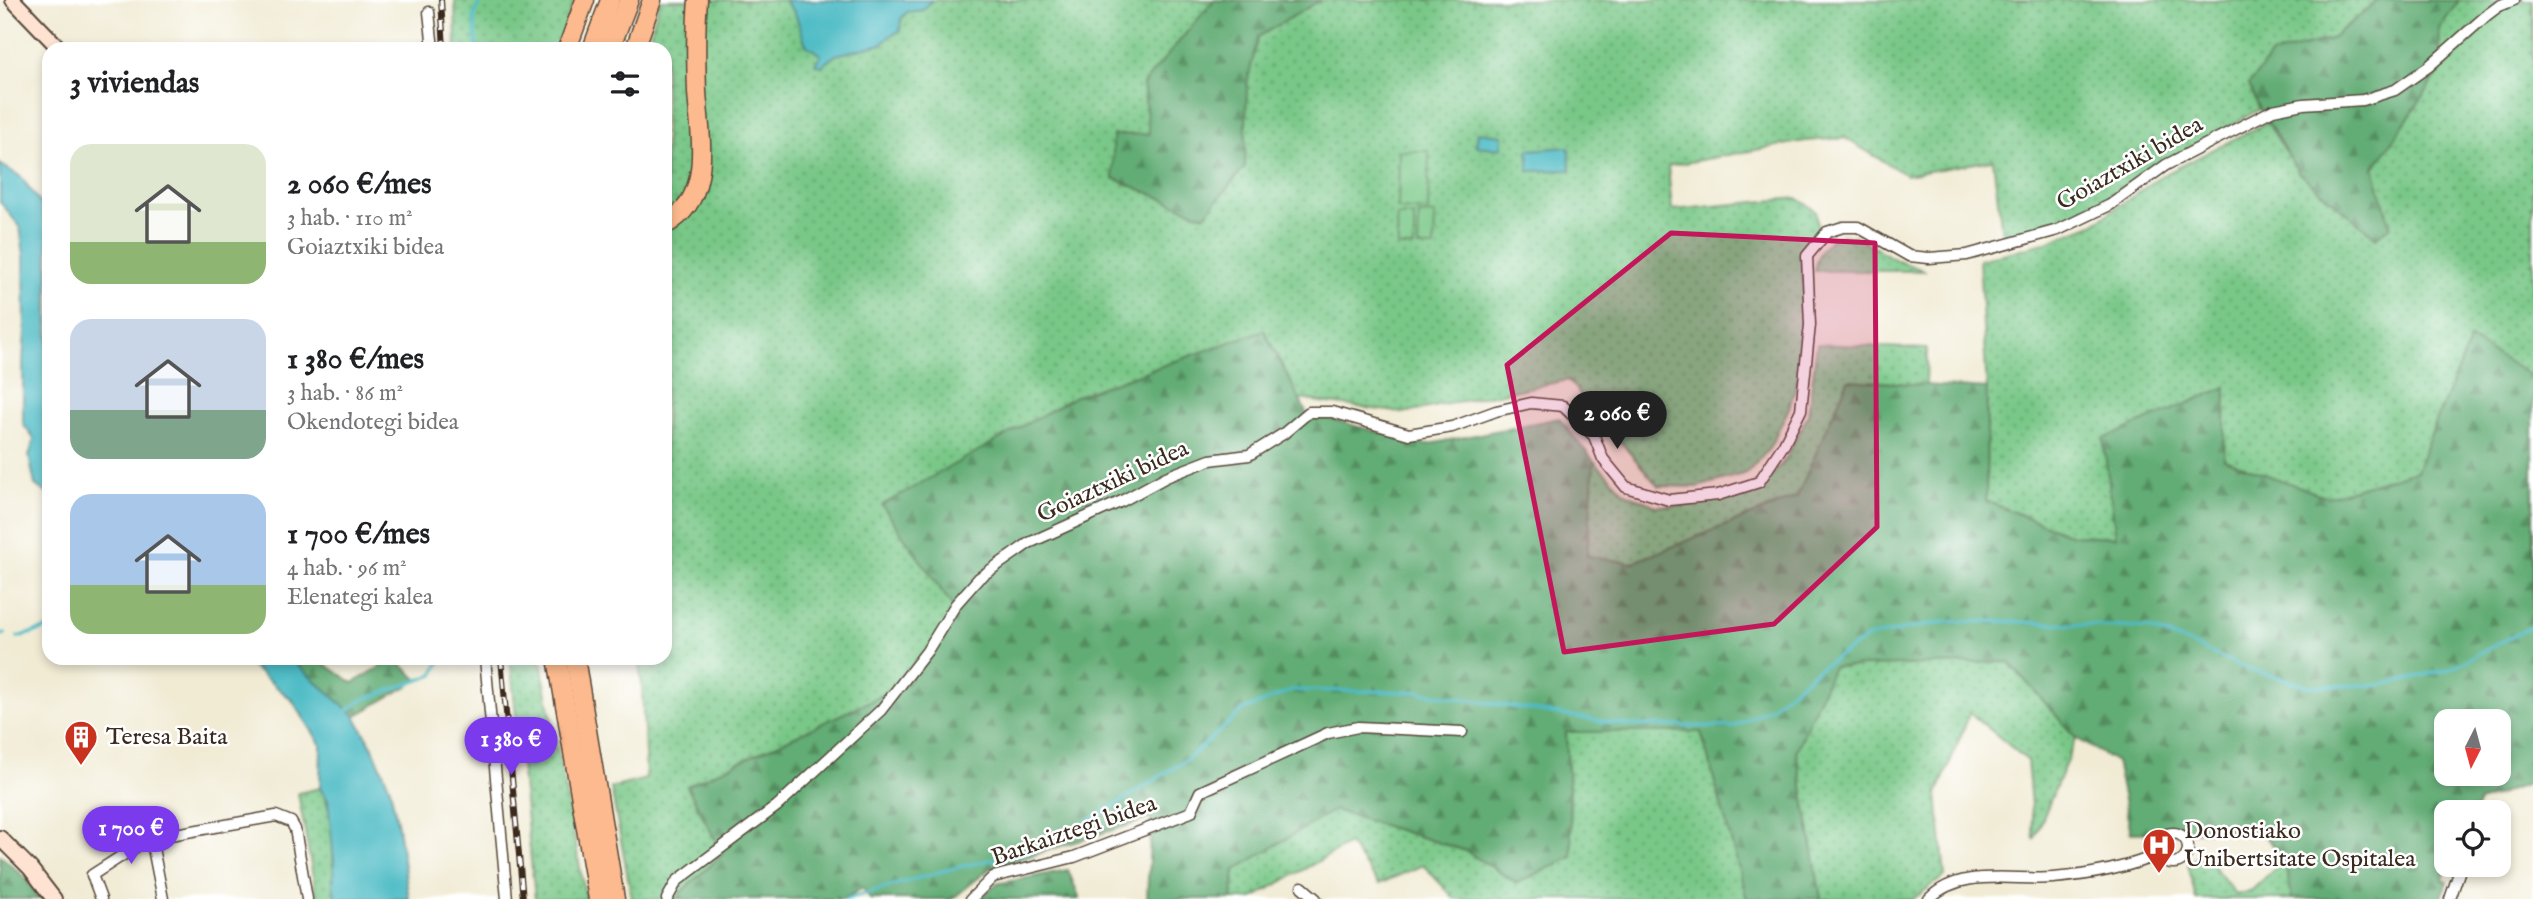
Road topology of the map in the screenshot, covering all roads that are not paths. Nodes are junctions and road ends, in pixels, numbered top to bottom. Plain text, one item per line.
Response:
1 (13, 0) edge
2 (585, 0) edge
3 (610, 0) edge
4 (629, 0) edge
5 (698, 0) edge
6 (2514, 0) edge
7 (652, 1) edge
8 (429, 12) dead end
9 (53, 42) edge
10 (432, 42) edge
11 (570, 42) edge
12 (595, 42) edge
13 (613, 42) edge
14 (637, 42) edge
15 (672, 220) edge
16 (486, 665) edge
17 (558, 665) edge
18 (576, 665) edge
19 (1462, 732) dead end
20 (161, 836) junction
21 (0, 838) edge
22 (2160, 854) dead end
23 (2458, 877) edge
24 (1302, 887) dead end
25 (54, 899) edge
26 (101, 899) edge
27 (163, 899) edge
28 (307, 899) edge
29 (507, 899) edge
30 (597, 899) edge
31 (615, 899) edge
32 (667, 899) edge
33 (971, 899) edge
34 (1316, 899) edge
35 (1928, 899) edge
36 (2450, 899) edge

1 - 9 main road
2 - 11 highway
3 - 12 highway
4 - 13 highway
5 - 15 highway
6 - 32 street, Goiaztxiki bidea
7 - 14 highway
8 - 10 street
16 - 29 street
17 - 30 highway
18 - 31 highway
19 - 33 street, Barkaiztegi bidea
20 - 26 street
20 - 27 street
20 - 28 street
21 - 25 main road
22 - 35 street
23 - 36 street
24 - 34 street

